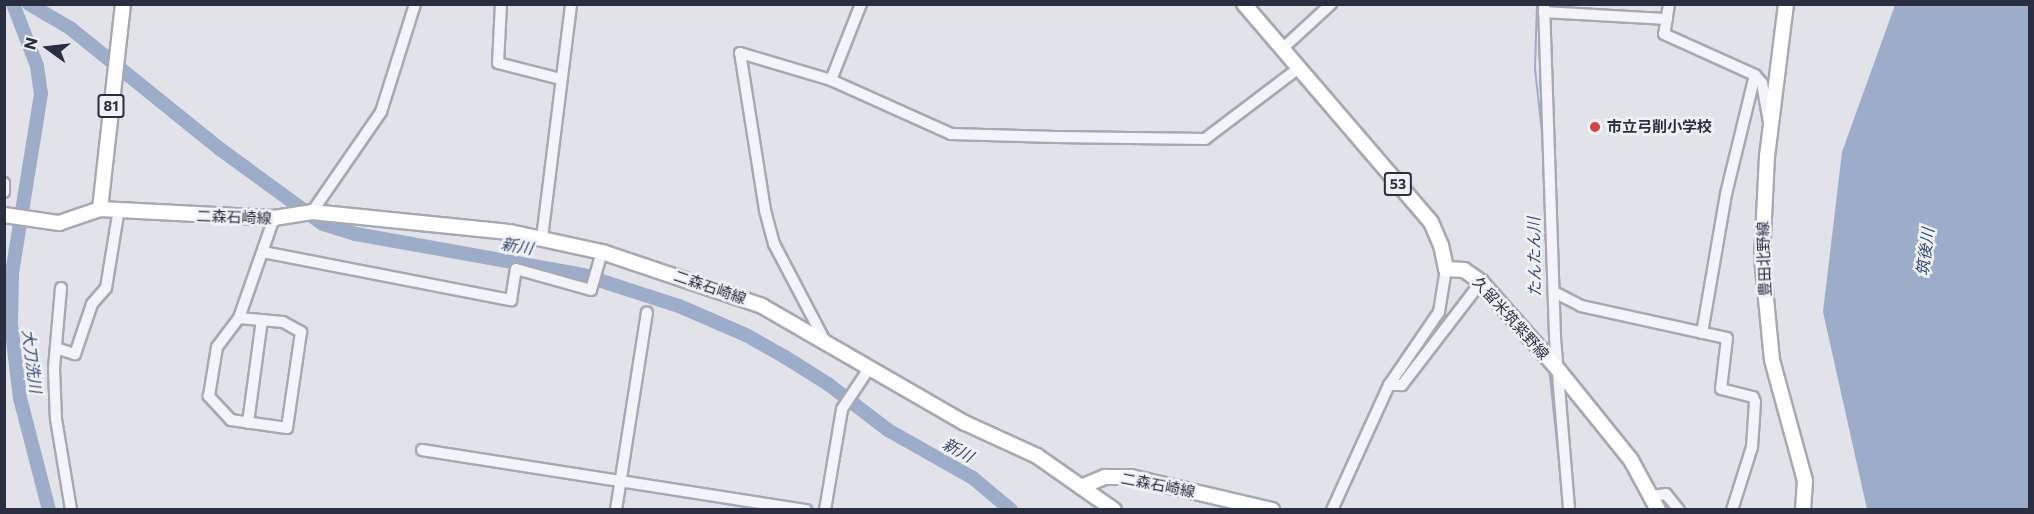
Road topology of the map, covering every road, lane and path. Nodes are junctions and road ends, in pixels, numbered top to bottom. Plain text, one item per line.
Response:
1 (123, 4) edge
2 (415, 4) edge
3 (501, 4) edge
4 (570, 4) edge
5 (861, 4) edge
6 (1244, 4) edge
7 (1331, 4) edge
8 (1628, 4) edge
9 (1669, 4) edge
10 (1786, 4) edge
11 (1544, 8) edge
12 (1593, 10) edge
13 (1627, 17) junction
14 (1667, 19) junction
15 (1282, 49) junction
16 (1299, 68) junction
17 (1755, 75) junction
18 (561, 79) junction
19 (831, 80) junction
20 (1770, 128) junction
21 (4, 183) edge
22 (4, 192) edge
23 (100, 208) junction
24 (118, 209) junction
25 (312, 212) junction
26 (4, 215) edge
27 (274, 218) junction
28 (542, 238) junction
29 (263, 252) junction
30 (602, 252) junction
31 (1446, 269) junction
32 (1481, 282) junction
33 (61, 288) dead end
34 (1554, 292) junction
35 (647, 312) dead end
36 (239, 318) junction
37 (262, 320) junction
38 (1702, 333) junction
39 (825, 341) junction
40 (56, 348) junction
41 (870, 367) junction
42 (1556, 367) junction
43 (1389, 386) junction
44 (248, 423) junction
45 (422, 450) dead end
46 (620, 482) junction
47 (1081, 488) junction
48 (1652, 496) junction
49 (71, 510) edge
50 (616, 510) edge
51 (806, 510) edge
52 (825, 510) edge
53 (1098, 510) edge
54 (1114, 510) edge
55 (1272, 510) edge
56 (1332, 510) edge
57 (1569, 510) edge
58 (1658, 510) edge
59 (1679, 510) edge
60 (1732, 510) edge
61 (1803, 510) edge

1 - 23 main road, 81
2 - 25 street
3 - 18 street
4 - 18 street
5 - 19 street
6 - 15 main road, 53
7 - 15 street
8 - 13 street
9 - 14 street
10 - 20 main road, 豊田北野線
11 - 12 street
11 - 34 street
12 - 13 street
13 - 14 street
14 - 17 street
15 - 16 main road, 53
16 - 19 street
16 - 31 main road, 53
17 - 20 street
17 - 38 street
18 - 28 street
19 - 39 street
20 - 61 main road, 豊田北野線
21 - 22 street
23 - 24 main road, 二森石崎線
23 - 26 main road
24 - 27 main road, 二森石崎線
24 - 40 street
25 - 27 main road, 二森石崎線
25 - 28 main road, 二森石崎線
27 - 29 street
28 - 30 main road, 二森石崎線
29 - 30 street
29 - 36 street
30 - 39 main road, 二森石崎線
31 - 32 main road, 久留米筑紫野線
31 - 43 street
32 - 42 main road, 久留米筑紫野線
32 - 43 street
33 - 40 street
34 - 38 street
34 - 42 street
35 - 46 street
36 - 37 street
36 - 44 street
37 - 44 street
37 - 44 street
38 - 60 street
39 - 41 main road, 二森石崎線
40 - 49 street
41 - 47 main road, 二森石崎線
41 - 52 street
42 - 48 main road, 久留米筑紫野線
42 - 57 street
43 - 56 street
45 - 46 street
46 - 50 street
46 - 51 street
47 - 53 main road
47 - 54 main road
47 - 55 main road, 二森石崎線
48 - 58 main road, 久留米筑紫野線
48 - 59 street

